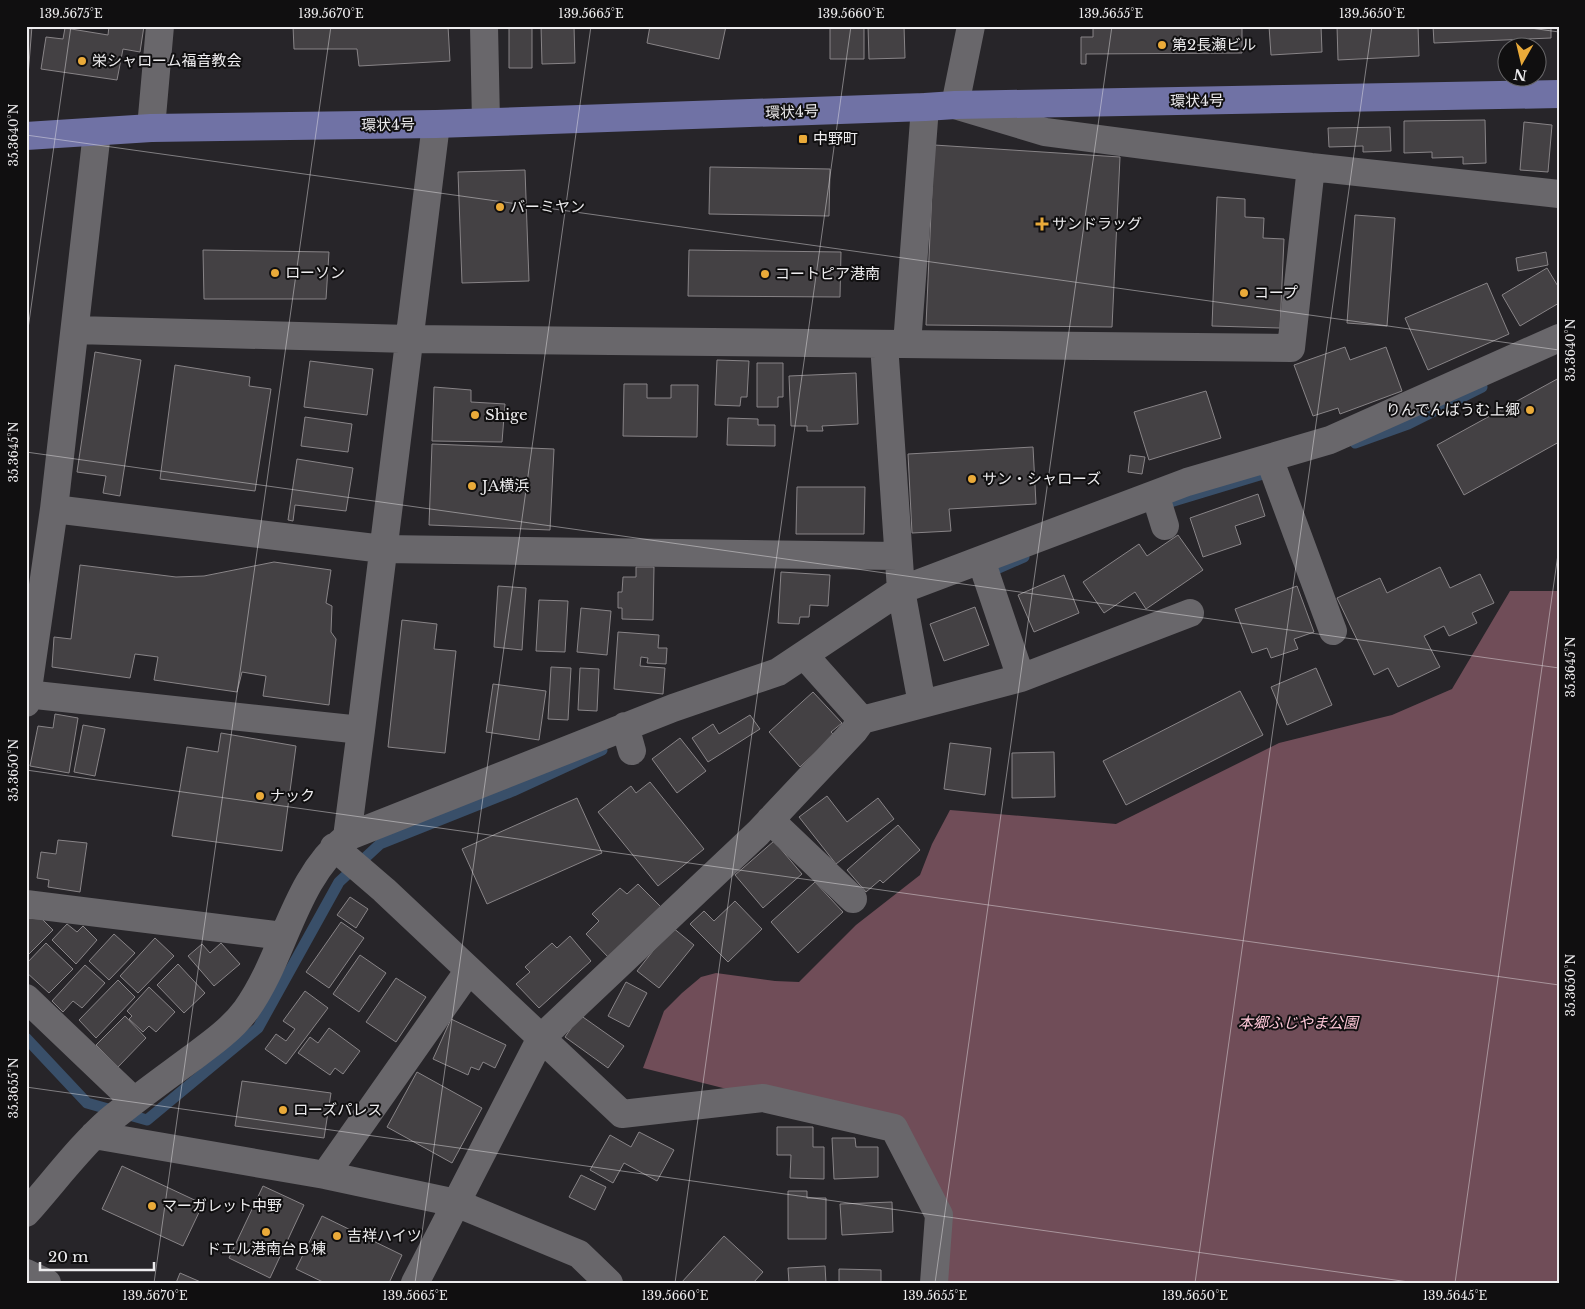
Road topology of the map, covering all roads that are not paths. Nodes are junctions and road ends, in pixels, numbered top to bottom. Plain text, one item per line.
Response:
1 (160, 26) edge
2 (484, 26) edge
3 (971, 26) edge
4 (1559, 94) edge
5 (955, 105) junction
6 (925, 107) junction
7 (486, 122) junction
8 (436, 124) junction
9 (151, 128) junction
10 (97, 132) junction
11 (26, 136) edge
12 (1311, 167) junction
13 (1559, 194) edge
14 (75, 330) junction
15 (1559, 338) edge
16 (409, 339) junction
17 (895, 344) junction
18 (1269, 460) junction
19 (1156, 496) junction
20 (54, 510) junction
21 (1165, 526) dead end
22 (383, 549) junction
23 (898, 556) junction
24 (982, 562) junction
25 (901, 594) junction
26 (1190, 613) dead end
27 (1334, 631) dead end
28 (804, 656) junction
29 (1021, 678) junction
30 (27, 697) edge
31 (922, 704) junction
32 (862, 720) junction
33 (361, 730) junction
34 (770, 820) junction
35 (344, 848) junction
36 (853, 899) dead end
37 (26, 904) edge
38 (283, 936) junction
39 (469, 970) junction
40 (26, 998) edge
41 (541, 1038) junction
42 (117, 1115) junction
43 (325, 1175) junction
44 (456, 1203) junction
45 (26, 1213) edge
46 (26, 1273) edge
47 (47, 1283) edge
48 (415, 1283) edge
49 (609, 1283) edge
50 (934, 1283) edge

1 - 9 street
2 - 7 street
3 - 5 street
4 - 5 main road, 環状4号
5 - 6 main road, 環状4号
5 - 12 street
6 - 7 main road, 環状4号
6 - 17 street
7 - 8 main road, 環状4号
8 - 9 main road, 環状4号
8 - 16 street
9 - 10 main road, 環状4号
10 - 11 main road, 環状4号
10 - 14 street
12 - 13 street
12 - 17 street
14 - 16 street
14 - 20 street
15 - 18 street
16 - 17 street
16 - 22 street
17 - 23 street
18 - 19 street
18 - 27 street
19 - 21 street
19 - 24 street
20 - 22 street
20 - 30 street
22 - 23 street
22 - 33 street
23 - 25 street
24 - 25 street
24 - 29 street
25 - 28 street
25 - 31 street
26 - 29 street
28 - 32 street
28 - 35 street
29 - 31 street
30 - 33 street
31 - 32 street
32 - 34 street
33 - 35 street
34 - 36 street
34 - 41 street
35 - 38 street
35 - 39 street
37 - 38 street
38 - 42 street
39 - 41 street
39 - 43 street
40 - 42 street
41 - 44 street
41 - 50 street
42 - 43 street
42 - 45 street
43 - 44 street
44 - 48 street
44 - 49 street
46 - 47 street

